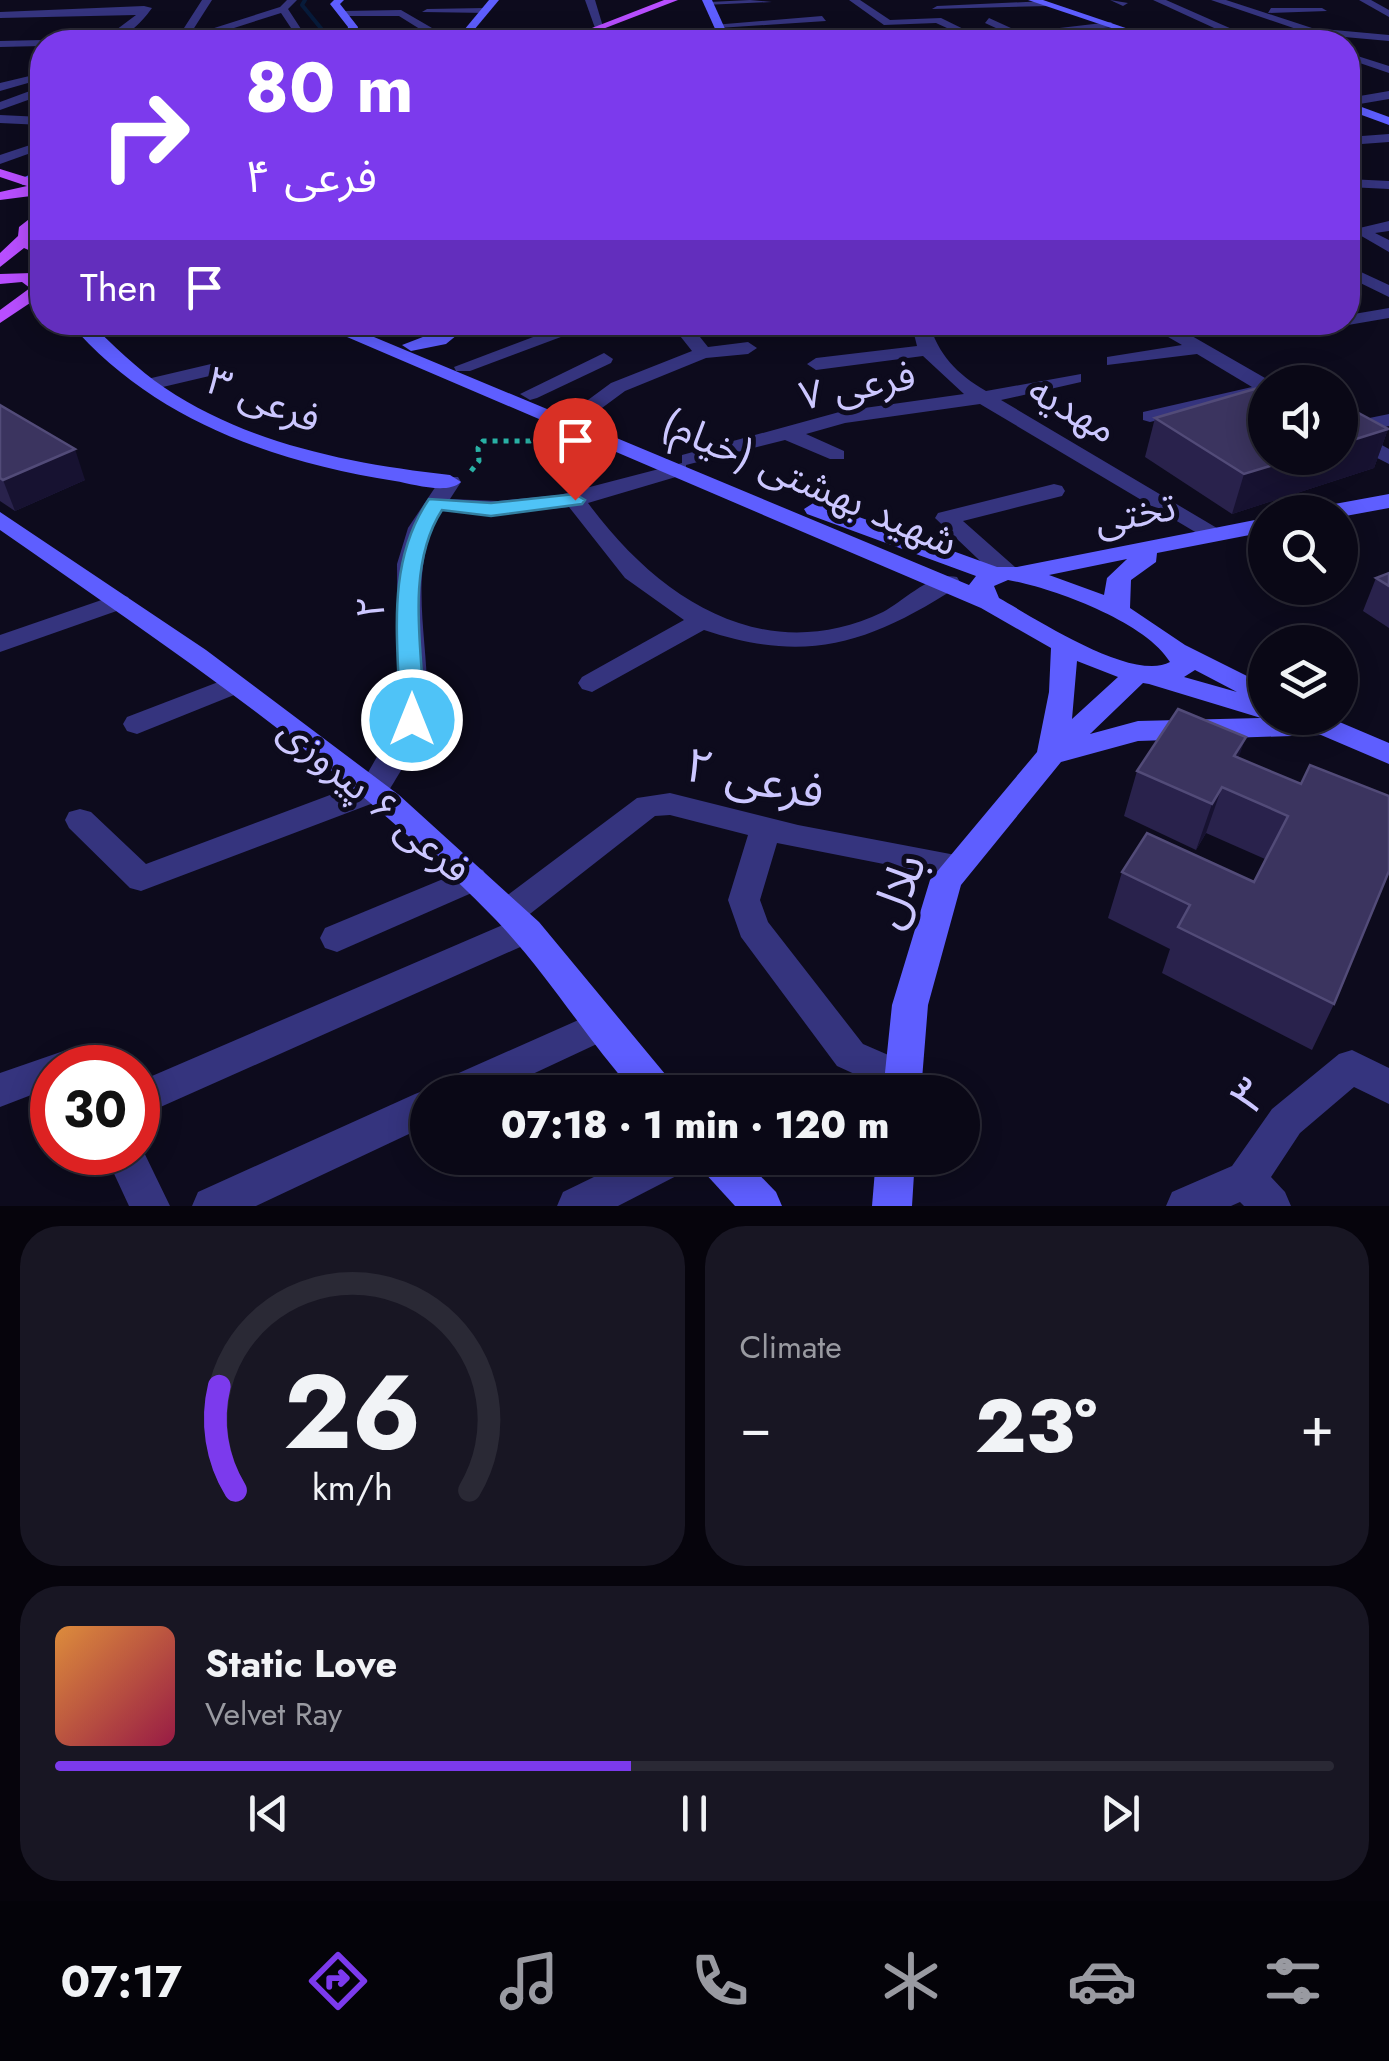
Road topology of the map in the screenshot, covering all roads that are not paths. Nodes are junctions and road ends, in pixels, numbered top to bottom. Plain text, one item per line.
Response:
1 (74, 0) edge
2 (151, 0) edge
3 (207, 0) edge
4 (339, 0) edge
5 (494, 0) edge
6 (590, 0) edge
7 (674, 0) edge
8 (694, 0) edge
9 (854, 0) edge
10 (948, 0) edge
11 (1158, 0) edge
12 (1216, 0) edge
13 (1364, 0) edge
14 (767, 2) edge
15 (1040, 2) edge
16 (288, 4) edge
17 (791, 10) dead end
18 (920, 10) dead end
19 (936, 10) edge
20 (1068, 10) junction
21 (485, 11) junction
22 (712, 11) edge
23 (1251, 11) junction
24 (144, 12) junction
25 (427, 12) dead end
26 (869, 12) junction
27 (65, 13) junction
28 (0, 14) edge
29 (344, 14) junction
30 (1016, 14) dead end
31 (1389, 14) edge
32 (957, 18) dead end
33 (822, 19) dead end
34 (989, 20) dead end
35 (1284, 24) junction
36 (132, 25) junction
37 (1111, 25) junction
38 (600, 28) junction
39 (0, 29) edge
40 (1056, 29) dead end
41 (124, 30) edge
42 (188, 30) edge
43 (215, 30) edge
44 (297, 30) edge
45 (352, 30) edge
46 (428, 30) edge
47 (469, 30) edge
48 (594, 30) edge
49 (615, 30) edge
50 (965, 30) edge
51 (1009, 30) edge
52 (1126, 30) edge
53 (1226, 30) edge
54 (1307, 30) edge
55 (1360, 34) edge
56 (1389, 34) edge
57 (30, 43) edge
58 (0, 44) edge
59 (1360, 60) edge
60 (1389, 70) edge
61 (30, 79) edge
62 (0, 87) edge
63 (30, 95) edge
64 (1389, 95) edge
65 (1360, 101) edge
66 (0, 106) edge
67 (1360, 109) edge
68 (0, 119) edge
69 (30, 120) edge
70 (1389, 121) edge
71 (1389, 138) edge
72 (1360, 141) edge
73 (30, 149) edge
74 (0, 160) edge
75 (0, 172) edge
76 (30, 180) edge
77 (1360, 183) edge
78 (1389, 186) edge
79 (30, 192) edge
80 (0, 196) edge
81 (30, 213) edge
82 (30, 224) edge
83 (1389, 226) edge
84 (24, 238) junction
85 (30, 242) edge
86 (1389, 247) edge
87 (1389, 258) edge
88 (0, 262) edge
89 (1360, 262) edge
90 (1360, 276) edge
91 (0, 280) edge
92 (30, 280) edge
93 (1389, 292) edge
94 (30, 297) edge
95 (1389, 313) edge
96 (0, 318) edge
97 (1360, 318) edge
98 (93, 335) edge
99 (355, 335) edge
100 (385, 335) edge
101 (445, 335) edge
102 (455, 335) edge
103 (551, 335) edge
104 (688, 335) edge
105 (926, 335) edge
106 (1177, 335) edge
107 (411, 346) junction
108 (748, 348) dead end
109 (1199, 348) junction
110 (927, 350) junction
111 (703, 353) junction
112 (604, 359) dead end
113 (1114, 361) dead end
114 (816, 364) dead end
115 (458, 365) junction
116 (211, 370) dead end
117 (1248, 377) edge
118 (1074, 378) dead end
119 (150, 384) junction
120 (1248, 391) edge
121 (530, 394) junction
122 (981, 398) junction
123 (1150, 416) dead end
124 (574, 420) junction
125 (1389, 420) edge
126 (1358, 427) edge
127 (790, 434) junction
128 (1358, 441) edge
129 (837, 455) dead end
130 (1389, 458) edge
131 (684, 464) junction
132 (1054, 492) dead end
133 (443, 493) junction
134 (575, 500) junction
135 (1389, 501) edge
136 (1358, 507) edge
137 (0, 519) edge
138 (1248, 528) edge
139 (1215, 534) junction
140 (1172, 544) junction
141 (1007, 573) junction
142 (948, 582) junction
143 (120, 602) junction
144 (990, 603) junction
145 (1119, 613) junction
146 (704, 620) junction
147 (1064, 643) junction
148 (0, 644) edge
149 (1182, 652) junction
150 (1148, 677) junction
151 (592, 683) dead end
152 (234, 684) junction
153 (1248, 687) edge
154 (1248, 705) edge
155 (137, 724) dead end
156 (1248, 725) edge
157 (1343, 735) edge
158 (1389, 754) edge
159 (1051, 755) junction
160 (373, 791) junction
161 (80, 820) dead end
162 (765, 830) junction
163 (955, 866) junction
164 (472, 879) junction
165 (516, 921) junction
166 (337, 938) dead end
167 (601, 1025) junction
168 (493, 1075) edge
169 (643, 1075) edge
170 (884, 1075) edge
171 (903, 1075) edge
172 (30, 1080) edge
173 (1389, 1088) edge
174 (0, 1090) edge
175 (160, 1090) edge
176 (410, 1114) edge
177 (134, 1175) edge
178 (639, 1175) edge
179 (734, 1175) edge
180 (895, 1175) edge
181 (1259, 1193) edge
182 (150, 1206) edge
183 (212, 1206) edge
184 (578, 1206) edge
185 (762, 1206) edge
186 (892, 1206) edge
187 (1186, 1206) edge

1 - 27 street
2 - 24 street
3 - 42 street
4 - 29 main road
5 - 21 main road
6 - 38 street
7 - 38 main road
8 - 49 main road
9 - 26 street
10 - 19 street
11 - 53 street
12 - 23 street
13 - 31 street
14 - 22 street
15 - 19 street
15 - 20 main road
16 - 43 street
16 - 44 street
17 - 22 street
18 - 26 street
19 - 26 street
19 - 32 street
19 - 50 street
20 - 30 street
20 - 37 main road
21 - 25 street
21 - 47 main road
22 - 33 street
23 - 35 street
23 - 35 street
24 - 27 street
24 - 36 street
27 - 28 street
29 - 45 main road
29 - 46 street
34 - 51 street
35 - 54 street
36 - 39 street
36 - 41 street
37 - 40 street
37 - 52 main road
38 - 48 main road
55 - 56 street
57 - 58 street
59 - 60 street
61 - 62 street
63 - 66 street
64 - 65 street
67 - 70 main road
68 - 69 street
71 - 72 street
73 - 74 street
75 - 76 main road
77 - 78 street
79 - 80 main road
80 - 81 main road
82 - 84 main road
83 - 86 street
84 - 85 main road
84 - 88 main road
87 - 89 street
90 - 93 street
91 - 92 main road
94 - 96 main road
95 - 97 street
98 - 119 main road, فرعی ۳
99 - 124 main road, شهید بهشتی (خیام)
100 - 107 main road, شهید بهشتی (خیام)
101 - 107 main road
102 - 115 main road
103 - 115 street
104 - 111 street
105 - 110 street
106 - 109 street
107 - 115 main road, شهید بهشتی (خیام)
108 - 111 street
109 - 113 street
109 - 117 street
110 - 114 street
110 - 122 street, مهدیه
111 - 124 street
112 - 121 street
115 - 121 main road, شهید بهشتی (خیام)
116 - 119 street
118 - 122 street, فرعی ۷
119 - 133 main road, فرعی ۳
120 - 123 street
121 - 124 main road, شهید بهشتی (خیام)
122 - 127 street, فرعی ۷
122 - 139 street, مهدیه
124 - 131 main road, شهید بهشتی (خیام)
125 - 126 street
127 - 129 street
127 - 131 street, فرعی ۷
128 - 130 street
131 - 134 street, فرعی ۷
131 - 141 main road, شهید بهشتی (خیام)
131 - 142 main road, شهید بهشتی (خیام)
132 - 141 street
133 - 134 street, فرعی ۷
133 - 160 street, ۲
134 - 146 street
135 - 136 main road
137 - 143 main road, فرعی ۶ پیروزی
138 - 139 main road, تختی
139 - 140 main road, تختی
140 - 141 main road, تختی
140 - 145 main road
141 - 144 main road
141 - 145 main road, شهید بهشتی (خیام)
142 - 144 main road, شهید بهشتی (خیام)
142 - 146 street
143 - 148 street
143 - 152 main road, فرعی ۶ پیروزی
144 - 147 main road, شهید بهشتی (خیام)
145 - 149 main road, شهید بهشتی (خیام)
146 - 151 street
147 - 150 main road, شهید بهشتی (خیام)
147 - 159 main road
149 - 150 main road, بلال
149 - 153 main road
150 - 154 main road
150 - 159 main road, بلال
152 - 155 street
152 - 160 main road, فرعی ۶ پیروزی
156 - 159 main road
157 - 158 main road
159 - 163 main road, بلال
160 - 161 street
160 - 164 main road, فرعی ۶ پیروزی
162 - 163 street, فرعی ۲
162 - 165 street, فرعی ۲
162 - 170 street
163 - 171 main road, بلال
164 - 165 main road, فرعی ۶ پیروزی
164 - 166 street
165 - 167 main road, فرعی ۶ پیروزی
165 - 175 street, فرعی ۲
167 - 168 street
167 - 169 main road, فرعی ۶ پیروزی
172 - 174 street
173 - 181 street, ۳
176 - 183 street
177 - 182 street
178 - 184 street
179 - 185 main road
180 - 186 main road
181 - 187 street, ۳

